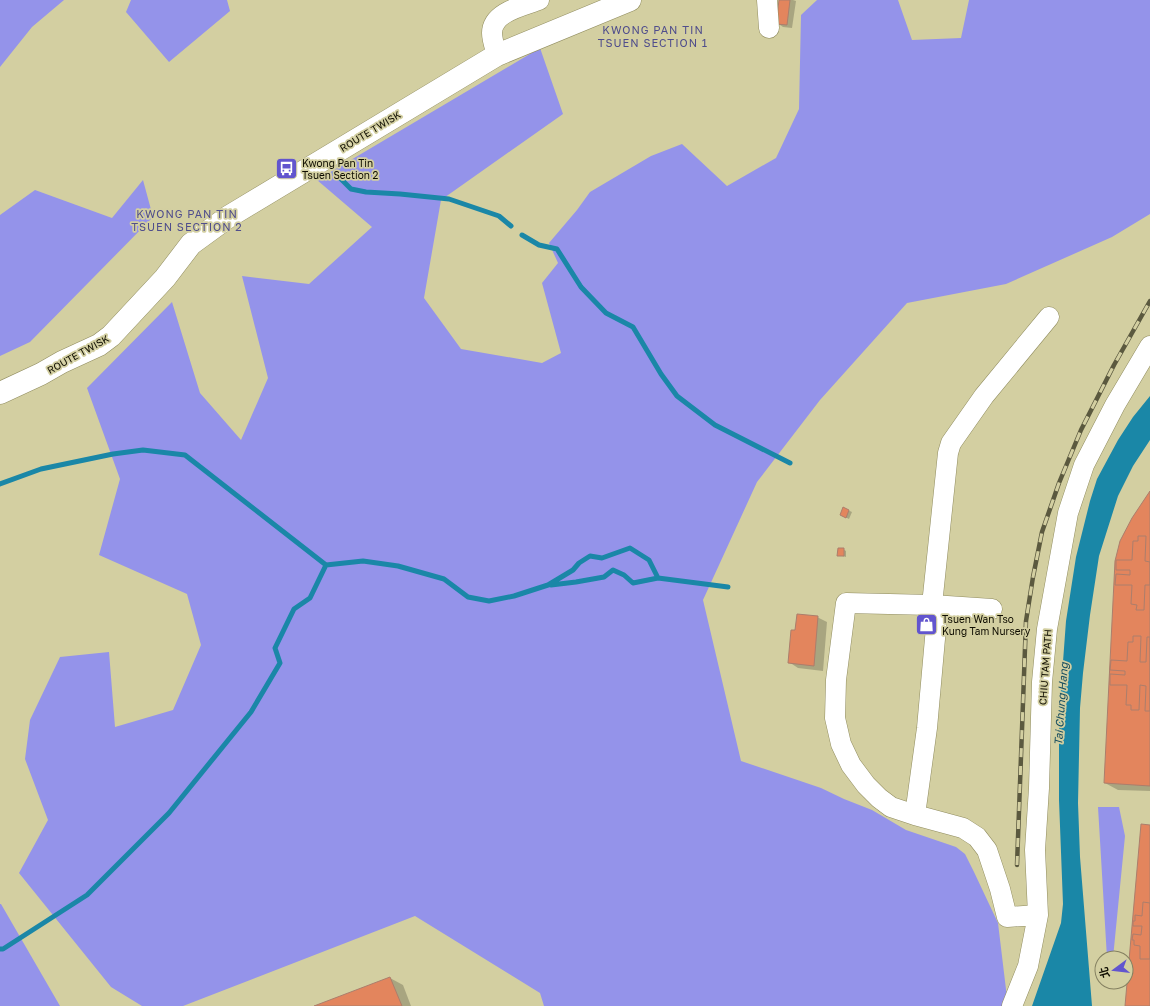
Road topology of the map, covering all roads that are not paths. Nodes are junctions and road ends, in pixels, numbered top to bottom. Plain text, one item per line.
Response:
1 (539, 0) edge
2 (630, 0) edge
3 (767, 0) edge
4 (769, 28) dead end
5 (497, 55) junction
6 (1049, 317) dead end
7 (1150, 346) edge
8 (0, 393) edge
9 (935, 605) junction
10 (992, 609) dead end
11 (915, 815) junction
12 (1038, 916) junction
13 (1012, 1006) edge

1 - 5 street
2 - 5 main road, ROUTE TWISK
3 - 4 street
5 - 8 main road, ROUTE TWISK
6 - 9 street
7 - 12 street, CHIU TAM PATH
9 - 10 street
9 - 11 street
9 - 11 street
11 - 12 street
12 - 13 street, CHIU TAM PATH

